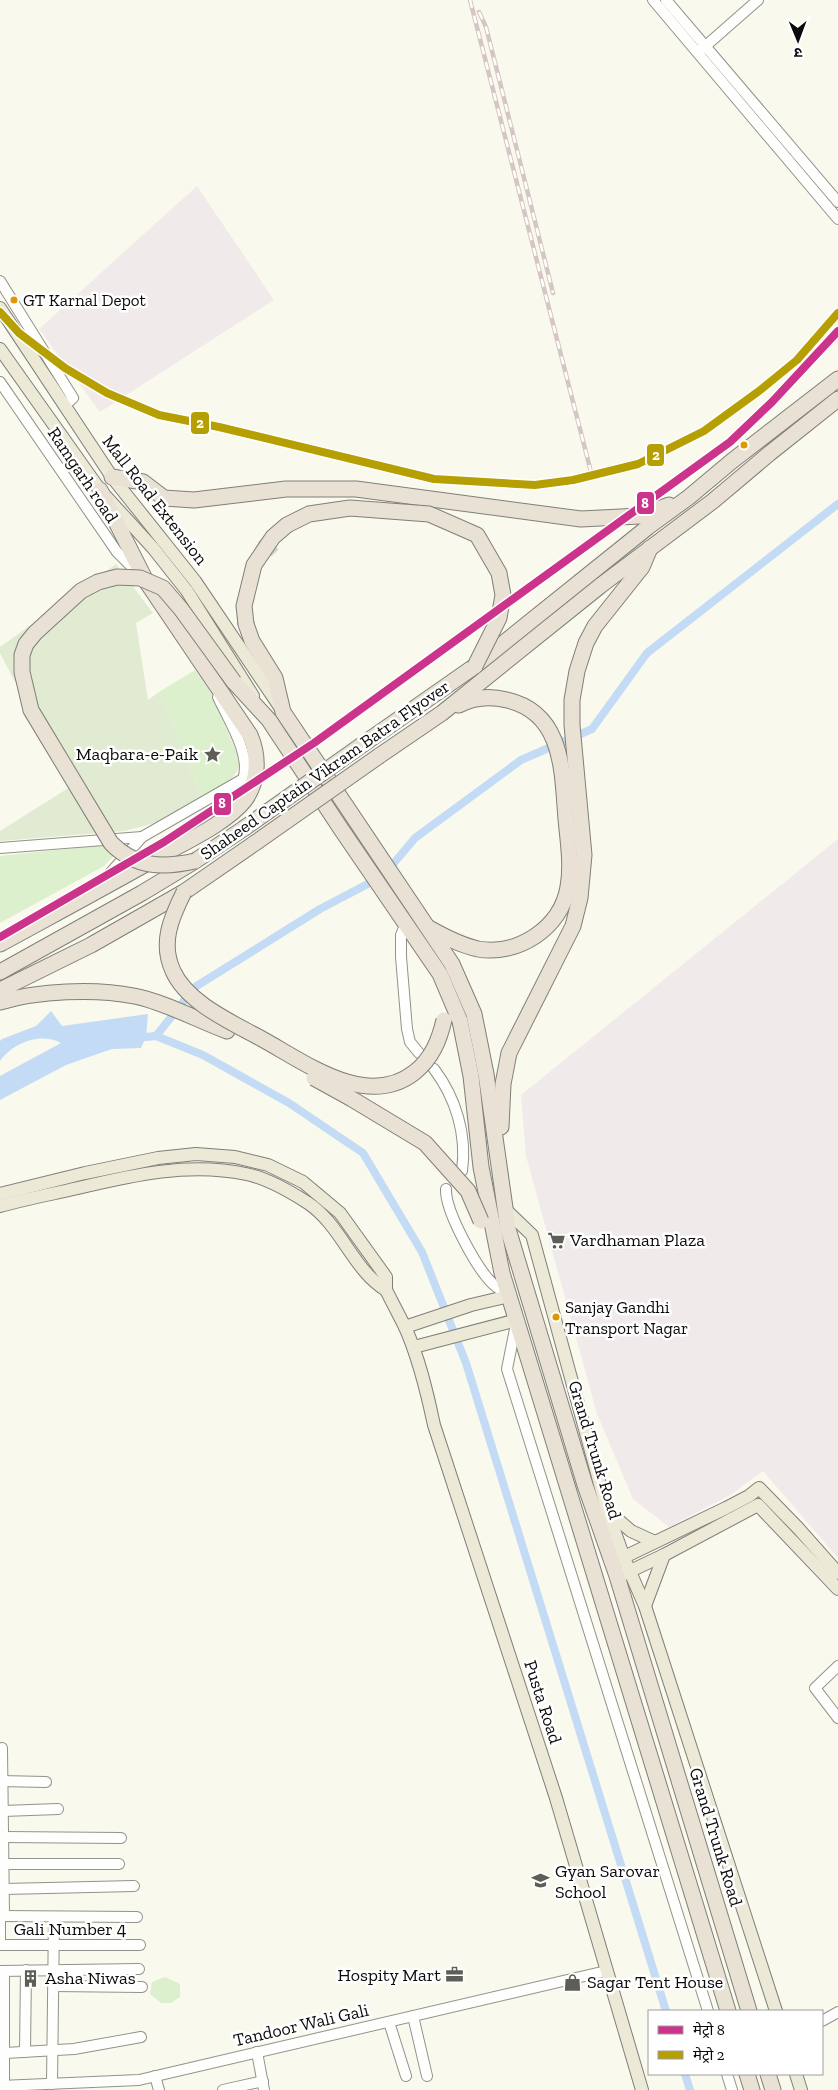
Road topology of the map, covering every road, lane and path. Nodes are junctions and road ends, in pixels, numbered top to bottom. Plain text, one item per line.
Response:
1 (654, 0) edge
2 (666, 0) edge
3 (758, 0) edge
4 (701, 50) junction
5 (838, 202) edge
6 (838, 219) edge
7 (0, 281) edge
8 (0, 308) edge
9 (0, 349) edge
10 (838, 379) edge
11 (0, 382) edge
12 (69, 402) junction
13 (834, 403) edge
14 (112, 477) junction
15 (100, 490) junction
16 (689, 497) junction
17 (650, 548) junction
18 (146, 580) junction
19 (475, 666) junction
20 (207, 671) junction
21 (283, 712) junction
22 (442, 713) junction
23 (269, 720) junction
24 (572, 808) junction
25 (142, 837) junction
26 (0, 848) edge
27 (195, 861) junction
28 (184, 892) junction
29 (92, 894) junction
30 (405, 913) junction
31 (426, 926) junction
32 (0, 944) edge
33 (4, 970) edge
34 (444, 984) junction
35 (0, 990) edge
36 (0, 1002) edge
37 (419, 1053) dead end
38 (434, 1069) dead end
39 (500, 1166) junction
40 (462, 1171) dead end
41 (446, 1189) dead end
42 (0, 1194) edge
43 (0, 1206) edge
44 (506, 1210) junction
45 (498, 1258) junction
46 (386, 1290) junction
47 (509, 1296) junction
48 (517, 1320) junction
49 (405, 1327) junction
50 (414, 1347) junction
51 (758, 1496) junction
52 (607, 1510) junction
53 (655, 1542) junction
54 (664, 1555) junction
55 (621, 1567) junction
56 (838, 1573) edge
57 (838, 1589) edge
58 (645, 1606) junction
59 (838, 1666) edge
60 (838, 1718) edge
61 (2, 1748) dead end
62 (1, 1781) edge
63 (46, 1782) dead end
64 (58, 1809) dead end
65 (3, 1810) junction
66 (4, 1837) junction
67 (121, 1838) dead end
68 (2, 1864) edge
69 (119, 1864) dead end
70 (134, 1886) dead end
71 (4, 1889) junction
72 (1, 1916) edge
73 (54, 1917) junction
74 (136, 1917) dead end
75 (54, 1944) junction
76 (0, 1945) edge
77 (140, 1945) dead end
78 (54, 1969) junction
79 (139, 1969) dead end
80 (26, 1970) junction
81 (2, 1971) edge
82 (606, 1971) junction
83 (54, 1986) junction
84 (142, 1987) dead end
85 (708, 2010) edge
86 (728, 2010) edge
87 (749, 2010) edge
88 (776, 2010) edge
89 (838, 2012) edge
90 (413, 2016) junction
91 (823, 2020) edge
92 (389, 2022) junction
93 (141, 2037) dead end
94 (52, 2051) junction
95 (25, 2052) junction
96 (257, 2052) junction
97 (5, 2053) junction
98 (727, 2075) edge
99 (747, 2075) edge
100 (768, 2075) edge
101 (796, 2075) edge
102 (155, 2076) junction
103 (406, 2076) dead end
104 (428, 2076) dead end
105 (52, 2084) junction
106 (131, 2085) edge
107 (263, 2085) edge
108 (3, 2088) edge
109 (159, 2090) edge
110 (223, 2090) edge
111 (642, 2090) edge
112 (732, 2090) edge
113 (752, 2090) edge
114 (773, 2090) edge
115 (802, 2090) edge

1 - 4 street
2 - 4 street
3 - 4 street
4 - 5 street
4 - 6 street
7 - 12 street
8 - 12 main road, Mall Road Extension
9 - 15 main road, Mall Road Extension
10 - 16 highway, Shaheed Captain Vikram Batra Flyover
11 - 18 street, Ramgarh road
12 - 14 main road, Mall Road Extension
13 - 17 highway, Shaheed Captain Vikram Batra Flyover
14 - 16 highway
14 - 21 main road, Mall Road Extension
15 - 18 highway
15 - 23 main road, Mall Road Extension
16 - 19 highway, Shaheed Captain Vikram Batra Flyover
17 - 22 highway, Shaheed Captain Vikram Batra Flyover
17 - 24 highway
18 - 20 highway
19 - 21 highway, bridge
19 - 27 highway, Shaheed Captain Vikram Batra Flyover, bridge
20 - 25 street
20 - 29 highway
21 - 30 highway
22 - 24 highway
22 - 28 highway, Shaheed Captain Vikram Batra Flyover, bridge
23 - 27 highway, bridge
23 - 30 highway
24 - 31 highway
24 - 39 highway
25 - 26 street
25 - 29 street
27 - 33 highway, Shaheed Captain Vikram Batra Flyover
28 - 34 highway, bridge
28 - 35 highway, Shaheed Captain Vikram Batra Flyover
29 - 32 highway
30 - 31 highway, Grand Trunk Road
30 - 34 highway, Grand Trunk Road
30 - 37 street
31 - 39 highway, Grand Trunk Road
34 - 45 highway, Grand Trunk Road
36 - 45 highway, bridge
38 - 40 street
39 - 44 highway, Grand Trunk Road
41 - 47 street
42 - 46 main road
43 - 46 main road
44 - 52 main road
44 - 55 highway, Grand Trunk Road
45 - 47 highway, Grand Trunk Road
46 - 49 main road, Pusta Road
47 - 48 highway, Grand Trunk Road
47 - 49 main road
48 - 50 main road
48 - 85 street
48 - 86 highway, Grand Trunk Road
49 - 50 main road, Pusta Road
50 - 82 main road, Pusta Road
51 - 53 main road
51 - 54 main road
51 - 56 main road
51 - 57 main road
52 - 53 main road
52 - 55 main road
53 - 55 main road
54 - 55 main road
54 - 58 main road
55 - 58 main road
55 - 87 highway, Grand Trunk Road
58 - 88 main road
59 - 60 street
61 - 62 street
62 - 63 street
62 - 65 street
64 - 65 street
65 - 66 street
66 - 67 street
66 - 68 street
68 - 69 street
68 - 71 street
70 - 71 street
71 - 72 street
72 - 73 street
72 - 76 street
73 - 74 street
73 - 75 street
75 - 76 street, Gali Number 4
75 - 77 street, Gali Number 4
75 - 78 street
78 - 79 street
78 - 80 street
78 - 83 street
80 - 81 street
80 - 95 street
81 - 97 street
82 - 90 street, Tandoor Wali Gali
82 - 111 main road, Pusta Road
83 - 84 street
83 - 94 street
89 - 91 street
90 - 92 street, Tandoor Wali Gali
90 - 104 street
92 - 96 street, Tandoor Wali Gali
92 - 103 street
93 - 94 street
94 - 95 street
94 - 105 street
95 - 97 street
96 - 102 street, Tandoor Wali Gali
96 - 107 street
97 - 108 street
98 - 112 street
99 - 113 highway
100 - 114 highway
101 - 115 main road
102 - 106 street, Tandoor Wali Gali
102 - 109 street
105 - 106 street, Tandoor Wali Gali
105 - 108 street, Tandoor Wali Gali
107 - 110 street

